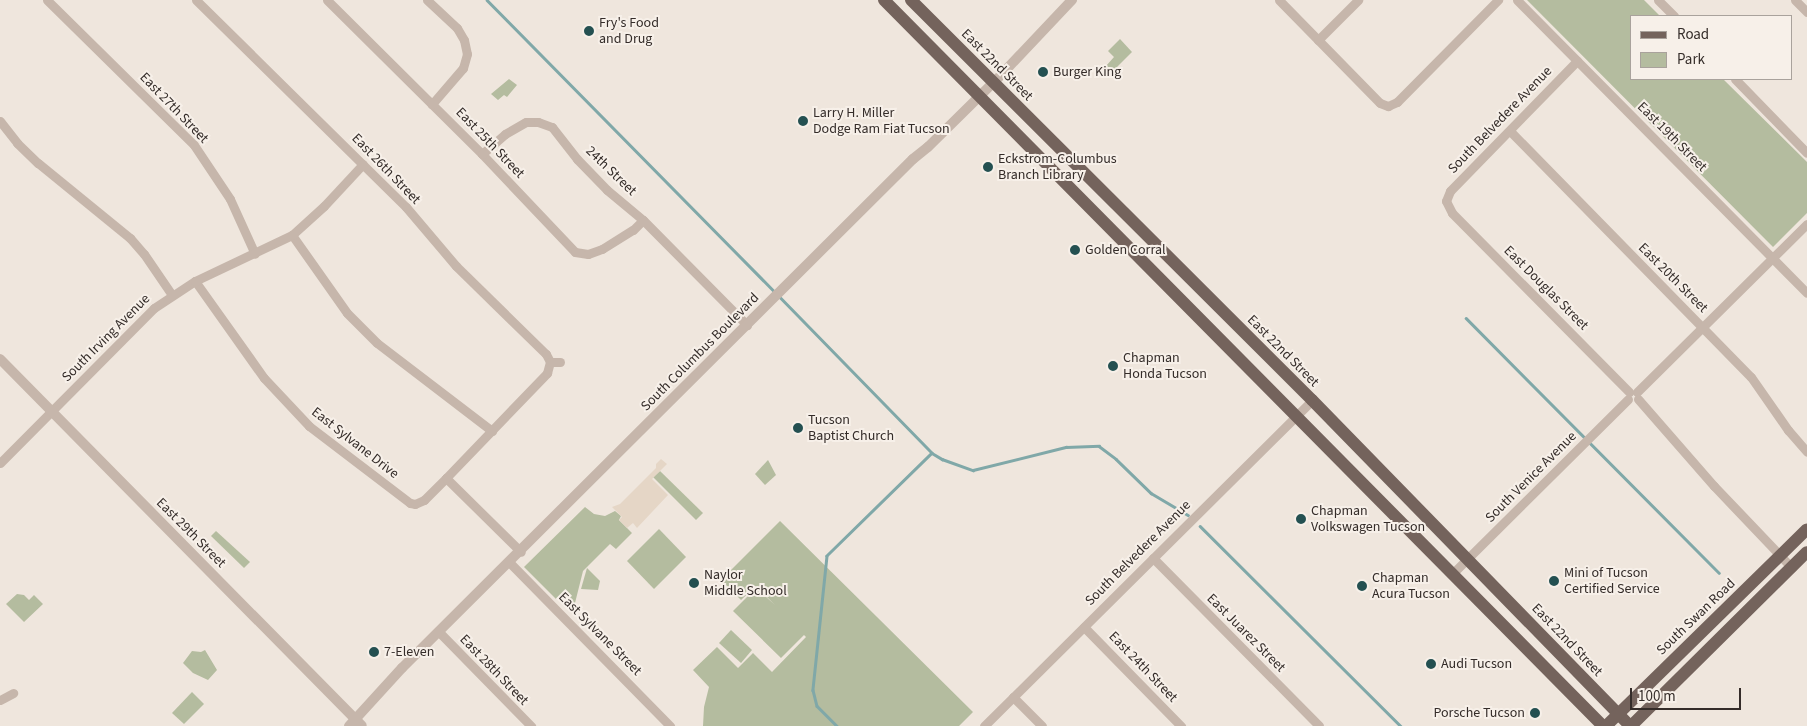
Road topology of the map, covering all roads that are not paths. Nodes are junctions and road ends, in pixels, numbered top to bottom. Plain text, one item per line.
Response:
1 (47, 0) edge
2 (196, 0) edge
3 (428, 0) edge
4 (884, 0) edge
5 (912, 0) edge
6 (1279, 0) edge
7 (1358, 0) edge
8 (1498, 0) edge
9 (1517, 0) edge
10 (1658, 0) edge
11 (1795, 0) edge
12 (1068, 1) edge
13 (331, 2) edge
14 (1807, 12) edge
15 (1673, 15) edge
16 (1318, 40) junction
17 (1577, 61) junction
18 (1735, 80) edge
19 (994, 82) junction
20 (980, 96) junction
21 (432, 104) junction
22 (0, 121) edge
23 (1510, 131) junction
24 (1807, 153) edge
25 (482, 154) junction
26 (364, 164) junction
27 (1444, 200) joint
28 (643, 220) junction
29 (1807, 224) edge
30 (292, 235) junction
31 (255, 254) junction
32 (1773, 258) junction
33 (195, 281) junction
34 (1807, 293) edge
35 (172, 295) junction
36 (749, 323) junction
37 (1703, 328) junction
38 (0, 359) edge
39 (550, 362) junction
40 (560, 362) dead end
41 (1633, 396) junction
42 (1312, 400) junction
43 (52, 411) junction
44 (1296, 416) junction
45 (492, 431) junction
46 (1807, 452) edge
47 (0, 463) edge
48 (446, 478) junction
49 (1807, 529) edge
50 (521, 552) junction
51 (1807, 552) edge
52 (1780, 556) junction
53 (1153, 558) junction
54 (1467, 559) junction
55 (509, 562) junction
56 (1792, 568) junction
57 (1452, 574) junction
58 (1084, 627) junction
59 (439, 632) junction
60 (13, 693) dead end
61 (1014, 697) junction
62 (0, 700) edge
63 (1618, 714) junction
64 (356, 724) edge
65 (531, 726) edge
66 (670, 726) edge
67 (984, 726) edge
68 (1042, 726) edge
69 (1181, 726) edge
70 (1319, 726) edge
71 (1604, 726) edge
72 (1631, 726) edge

1 - 31 street, East 27th Street
2 - 26 street, East 26th Street
3 - 21 street
4 - 20 main road
5 - 19 main road, East 22nd Street
6 - 16 street
7 - 16 street
8 - 16 street
9 - 17 street, East 19th Street
10 - 15 street
11 - 14 street
12 - 19 street, South Columbus Boulevard
13 - 21 street, East 25th Street
17 - 23 street, South Belvedere Avenue
17 - 32 street, East 19th Street
18 - 24 street
19 - 20 street, South Columbus Boulevard
19 - 42 main road, East 22nd Street
20 - 36 street, South Columbus Boulevard
20 - 44 main road
21 - 25 street, East 25th Street
22 - 35 street
23 - 27 street, South Belvedere Avenue
23 - 37 street, East 20th Street
25 - 28 street, 24th Street
25 - 28 street, East 25th Street
26 - 30 street, South Irving Avenue
26 - 39 street, East 26th Street
27 - 41 street, East Douglas Street
28 - 36 street, 24th Street
29 - 32 street, South Venice Avenue
30 - 31 street, South Irving Avenue
30 - 45 street
31 - 33 street, South Irving Avenue
32 - 34 street, East 19th Street
32 - 37 street, South Venice Avenue
33 - 35 street, South Irving Avenue
33 - 48 street, East Sylvane Drive
35 - 43 street, South Irving Avenue
36 - 50 street, South Columbus Boulevard
37 - 41 street, South Venice Avenue
37 - 46 street, East 20th Street
38 - 43 street, East 29th Street
39 - 40 street
39 - 45 street, East Sylvane Drive
41 - 52 street, East Douglas Street
41 - 54 street, South Venice Avenue
42 - 44 street, South Belvedere Avenue
42 - 54 main road, East 22nd Street
43 - 47 street, South Irving Avenue
43 - 64 street, East 29th Street
44 - 53 street, South Belvedere Avenue
44 - 57 main road
45 - 48 street, East Sylvane Drive
48 - 50 street
49 - 52 main road, South Swan Road
50 - 55 street, South Columbus Boulevard
51 - 56 main road
52 - 56 street, East Douglas Street
52 - 63 main road, South Swan Road
53 - 58 street, South Belvedere Avenue
53 - 70 street, East Juarez Street
54 - 57 street, South Venice Avenue
54 - 63 main road, East 22nd Street
55 - 59 street, South Columbus Boulevard
55 - 66 street, East Sylvane Street
56 - 72 main road
57 - 71 main road
58 - 61 street, South Belvedere Avenue
58 - 69 street, East 24th Street
59 - 64 street, South Columbus Boulevard
59 - 65 street, East 28th Street
60 - 62 street
61 - 67 street, South Belvedere Avenue
61 - 68 street
63 - 71 main road, South Swan Road
63 - 72 main road, East 22nd Street

